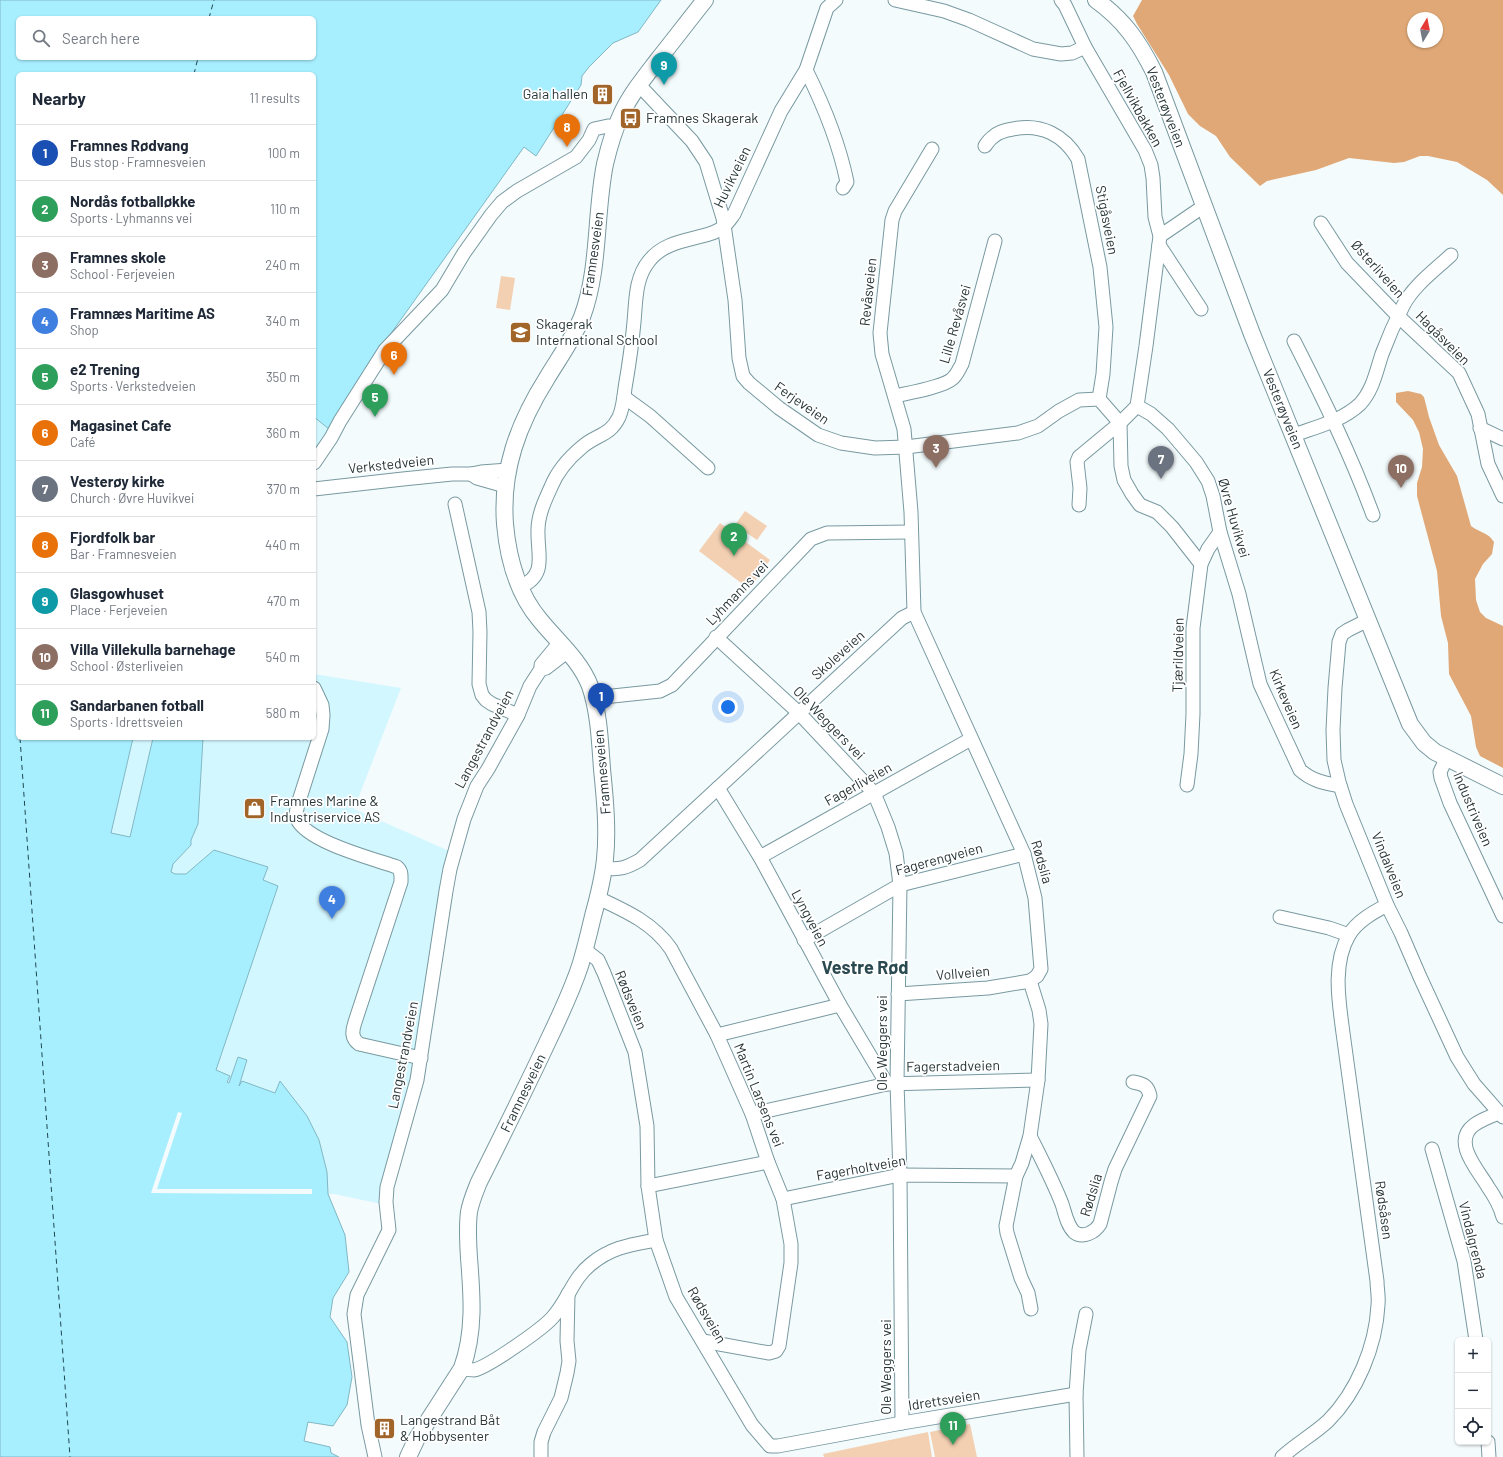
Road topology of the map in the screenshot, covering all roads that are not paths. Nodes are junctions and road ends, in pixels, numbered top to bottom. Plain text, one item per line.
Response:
1 (705, 0) edge
2 (836, 0) edge
3 (895, 0) edge
4 (1061, 0) edge
5 (1096, 0) edge
6 (1084, 47) junction
7 (806, 70) junction
8 (639, 85) junction
9 (614, 133) junction
10 (985, 146) dead end
11 (932, 149) dead end
12 (843, 188) dead end
13 (1204, 206) junction
14 (1321, 223) dead end
15 (724, 227) junction
16 (1159, 240) junction
17 (995, 241) dead end
18 (1451, 255) dead end
19 (1201, 309) dead end
20 (1398, 316) junction
21 (1294, 341) dead end
22 (895, 396) junction
23 (624, 397) junction
24 (1099, 399) junction
25 (1137, 406) junction
26 (1334, 421) junction
27 (1120, 423) junction
28 (1480, 428) junction
29 (1294, 435) junction
30 (1503, 439) edge
31 (906, 447) junction
32 (316, 461) edge
33 (708, 468) dead end
34 (507, 478) junction
35 (316, 489) edge
36 (1503, 496) edge
37 (454, 504) dead end
38 (1079, 505) dead end
39 (1373, 515) dead end
40 (911, 532) junction
41 (1220, 532) junction
42 (1201, 564) junction
43 (520, 587) junction
44 (1239, 594) joint
45 (914, 612) junction
46 (1368, 620) junction
47 (716, 637) junction
48 (564, 647) junction
49 (316, 692) edge
50 (594, 698) junction
51 (799, 712) junction
52 (518, 716) junction
53 (971, 739) junction
54 (1446, 759) junction
55 (1187, 785) dead end
56 (1340, 786) junction
57 (1503, 786) edge
58 (718, 788) junction
59 (874, 793) junction
60 (1024, 854) junction
61 (760, 857) junction
62 (604, 868) junction
63 (900, 885) junction
64 (598, 898) junction
65 (1387, 905) junction
66 (1503, 916) edge
67 (1280, 917) dead end
68 (1349, 935) junction
69 (804, 940) junction
70 (585, 950) junction
71 (1030, 981) junction
72 (898, 994) junction
73 (840, 1005) junction
74 (717, 1035) junction
75 (420, 1058) junction
76 (1038, 1080) junction
77 (1133, 1082) dead end
78 (892, 1084) junction
79 (752, 1114) junction
80 (1501, 1115) edge
81 (1030, 1136) junction
82 (1432, 1149) dead end
83 (768, 1162) junction
84 (900, 1175) junction
85 (1016, 1176) junction
86 (648, 1186) junction
87 (783, 1199) junction
88 (1503, 1217) edge
89 (656, 1240) junction
90 (568, 1293) junction
91 (1031, 1309) dead end
92 (1086, 1314) dead end
93 (1476, 1337) edge
94 (703, 1342) junction
95 (462, 1368) junction
96 (1076, 1394) junction
97 (902, 1423) junction
98 (1488, 1445) edge
99 (770, 1446) joint
100 (375, 1457) edge
101 (408, 1457) edge
102 (541, 1457) edge
103 (1077, 1457) edge
104 (1282, 1457) edge
105 (1489, 1457) edge

1 - 8 main road, Framnesveien
2 - 7 street, Huvikveien
3 - 6 street
4 - 6 street, Fjellvikbakken
5 - 13 main road, Vesterøyveien
6 - 16 street, Fjellvikbakken
7 - 12 street
7 - 15 street, Huvikveien
8 - 9 main road, Framnesveien
8 - 15 street, Ferjeveien
9 - 32 street
9 - 34 main road, Framnesveien
10 - 24 street, Stigåsveien
11 - 22 street, Revåsveien
13 - 16 street
13 - 29 main road, Vesterøyveien
14 - 20 street, Østerliveien
15 - 23 street, Huvikveien
15 - 31 street, Ferjeveien
16 - 19 street
16 - 25 street
17 - 22 street, Lille Revåsvei
18 - 20 street, Østerliveien
20 - 26 street, Østerliveien
20 - 28 street, Hagåsveien
21 - 26 street
22 - 31 street, Revåsveien
23 - 33 street
23 - 43 street, Huvikveien
24 - 27 street
24 - 31 street, Ferjeveien
25 - 27 street
25 - 41 street, Øvre Huvikvei
26 - 29 street, Østerliveien
26 - 39 street
27 - 38 street
27 - 42 street
28 - 30 street
28 - 36 street, Hagåsveien
29 - 46 main road, Vesterøyveien
31 - 40 street
34 - 35 street, Verkstedveien
34 - 43 main road, Framnesveien
37 - 52 street
40 - 45 street
40 - 47 street, Lyhmanns vei
41 - 42 street, Tjærildveien
41 - 44 street, Øvre Huvikvei
42 - 55 street, Tjærildveien
43 - 48 main road, Framnesveien
44 - 56 street, Kirkeveien
45 - 51 street, Skoleveien
45 - 53 street, Rødslia
46 - 54 main road, Vesterøyveien
46 - 56 street, Vindalveien
47 - 50 street, Lyhmanns vei
47 - 51 street, Ole Weggers vei
48 - 50 main road, Framnesveien
48 - 52 street, Langestrandveien
49 - 75 street
50 - 62 main road, Framnesveien
51 - 58 street, Skoleveien
51 - 59 street, Ole Weggers vei
52 - 75 street, Langestrandveien
53 - 59 street, Fagerliveien
53 - 60 street, Rødslia
54 - 57 main road, Vesterøyveien
54 - 66 street, Industriveien
56 - 65 street, Vindalveien
58 - 61 street, Lyngveien
58 - 62 street, Skoleveien
59 - 61 street, Fagerliveien
59 - 63 street, Ole Weggers vei
60 - 63 street, Fagerengveien
60 - 71 street, Rødslia
61 - 69 street, Lyngveien
62 - 64 main road, Framnesveien
63 - 69 street, Fagerengveien
63 - 72 street, Ole Weggers vei
64 - 70 main road, Framnesveien
64 - 74 street, Martin Larsens vei
65 - 68 street, Rødsåsen
65 - 80 street, Vindalveien
67 - 68 street
68 - 104 street, Rødsåsen
69 - 73 street, Lyngveien
70 - 86 street, Rødsveien
70 - 95 main road, Framnesveien
71 - 72 street, Vollveien
71 - 76 street
72 - 78 street, Ole Weggers vei
73 - 74 street
73 - 78 street, Lyngveien
74 - 79 street, Martin Larsens vei
75 - 100 street, Langestrandveien
76 - 78 street, Fagerstadveien
76 - 81 street
77 - 81 street, Rødslia
78 - 79 street, Fagerstadveien
78 - 84 street, Ole Weggers vei
79 - 83 street, Martin Larsens vei
80 - 88 street, Vindalveien
81 - 85 street
82 - 93 street, Vindalgrenda
83 - 86 street
83 - 87 street, Martin Larsens vei
84 - 85 street, Fagerholtveien
84 - 87 street, Fagerholtveien
84 - 97 street, Ole Weggers vei
85 - 91 street
86 - 89 street, Rødsveien
87 - 94 street, Martin Larsens vei
89 - 90 street
89 - 94 street, Rødsveien
90 - 95 street
90 - 102 street
92 - 96 street
94 - 99 street, Rødsveien
95 - 101 main road, Framnesveien
96 - 97 street, Idrettsveien
96 - 103 street
97 - 99 street, Idrettsveien
98 - 105 street

